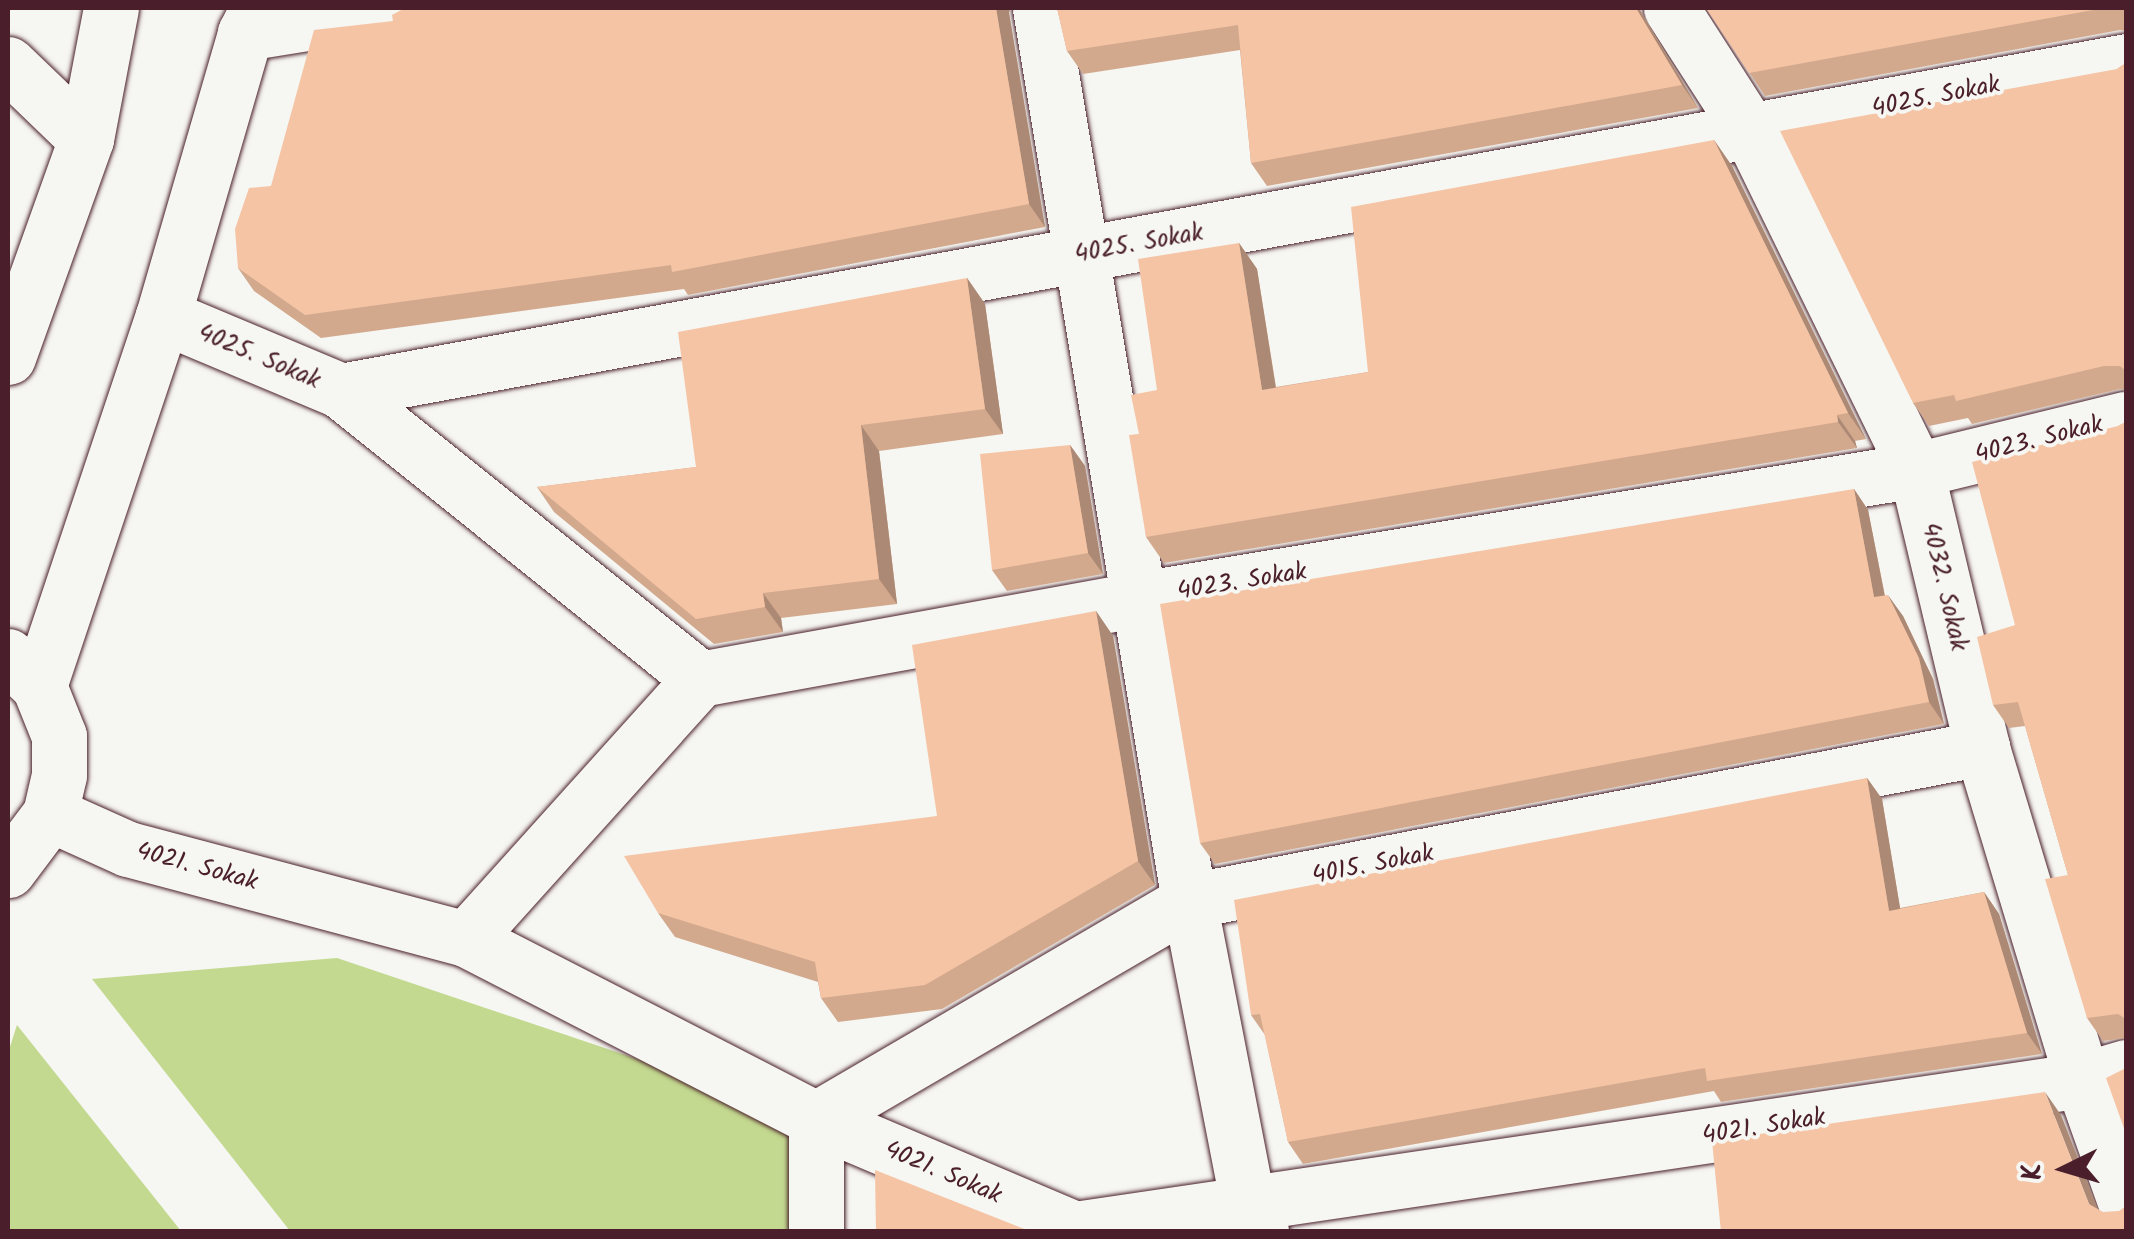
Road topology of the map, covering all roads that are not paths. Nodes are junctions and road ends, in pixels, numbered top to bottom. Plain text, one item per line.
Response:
1 (111, 8) edge
2 (400, 8) edge
3 (1040, 8) edge
4 (1671, 8) edge
5 (252, 20) edge
6 (2126, 61) edge
7 (8, 64) edge
8 (1750, 131) junction
9 (86, 139) junction
10 (1080, 255) junction
11 (163, 316) junction
12 (8, 357) edge
13 (341, 390) junction
14 (2126, 419) edge
15 (1916, 470) junction
16 (1140, 599) junction
17 (23, 671) edge
18 (700, 679) junction
19 (1982, 748) junction
20 (50, 814) junction
21 (8, 868) edge
22 (1189, 901) junction
23 (466, 939) junction
24 (2104, 1074) edge
25 (816, 1119) junction
26 (2126, 1204) edge
27 (1255, 1218) edge
28 (816, 1232) edge

1 - 9 street
2 - 5 street
3 - 10 street
4 - 8 street, 4032. Sokak
5 - 11 street
6 - 8 street, 4025. Sokak
7 - 9 street
8 - 10 street, 4025. Sokak
8 - 15 street, 4032. Sokak
9 - 12 street
10 - 13 street, 4025. Sokak
10 - 16 street
11 - 13 street, 4025. Sokak
11 - 17 street
13 - 18 street
14 - 15 street, 4023. Sokak
15 - 16 street, 4023. Sokak
15 - 19 street, 4032. Sokak
16 - 18 street, 4023. Sokak
16 - 22 street
17 - 20 street
18 - 23 street
19 - 22 street, 4015. Sokak
19 - 24 street, 4032. Sokak
20 - 21 street
20 - 23 street, 4021. Sokak
22 - 25 street, 4015. Sokak
22 - 27 street
23 - 25 street, 4021. Sokak
24 - 26 street, 4032. Sokak
24 - 27 street, 4021. Sokak
25 - 27 street, 4021. Sokak
25 - 28 street

